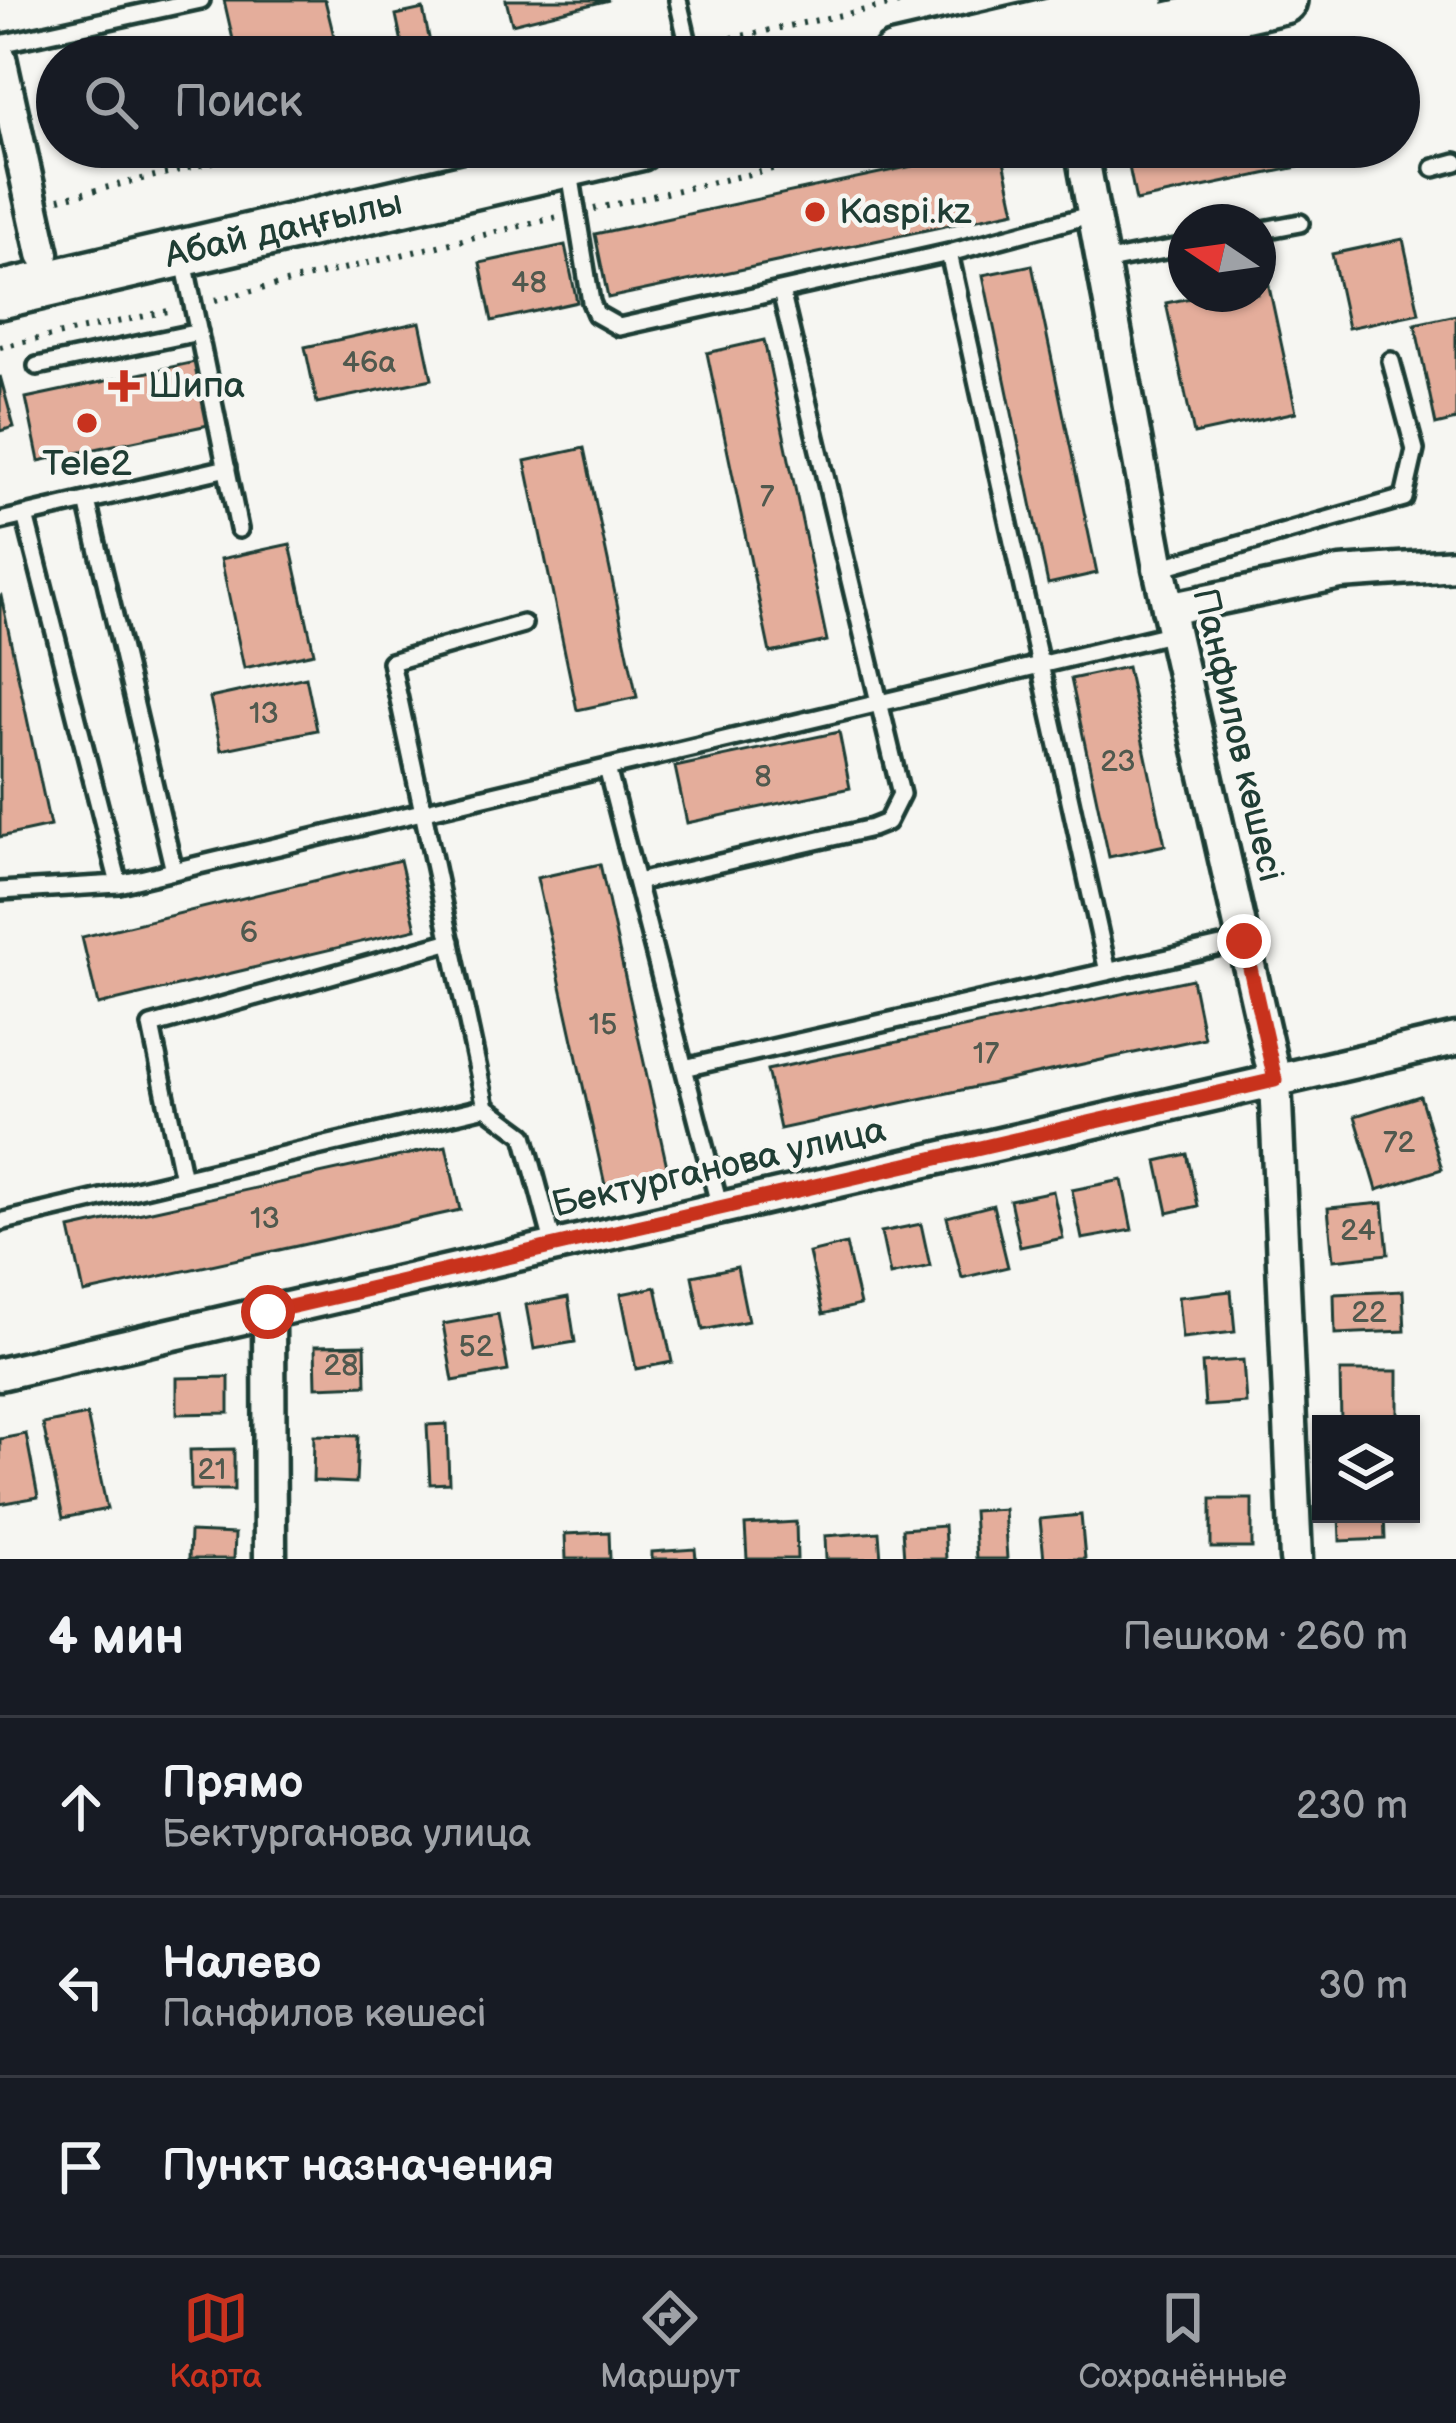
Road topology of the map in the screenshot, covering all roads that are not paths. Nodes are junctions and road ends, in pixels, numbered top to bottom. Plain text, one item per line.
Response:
1 (201, 0) edge
2 (678, 0) edge
3 (1141, 0) edge
4 (1283, 0) edge
5 (36, 36) edge
6 (37, 36) edge
7 (686, 36) edge
8 (1058, 36) edge
9 (0, 44) edge
10 (2, 73) edge
11 (1456, 162) edge
12 (417, 168) edge
13 (548, 168) edge
14 (570, 168) edge
15 (1085, 168) edge
16 (1434, 168) dead end
17 (1093, 214) junction
18 (1300, 223) dead end
19 (1276, 228) edge
20 (1168, 249) edge
21 (182, 253) junction
22 (949, 253) junction
23 (22, 258) edge
24 (1103, 262) junction
25 (781, 291) junction
26 (0, 295) edge
27 (199, 332) junction
28 (1391, 361) dead end
29 (37, 366) dead end
30 (227, 468) junction
31 (87, 501) junction
32 (25, 515) junction
33 (0, 521) edge
34 (238, 529) dead end
35 (1456, 565) edge
36 (1159, 568) junction
37 (1171, 621) junction
38 (524, 624) dead end
39 (1042, 664) junction
40 (880, 702) junction
41 (607, 768) junction
42 (424, 812) junction
43 (174, 871) junction
44 (637, 882) junction
45 (119, 884) junction
46 (0, 891) edge
47 (451, 941) junction
48 (1244, 941) junction
49 (1108, 972) junction
50 (1456, 1039) edge
51 (685, 1068) junction
52 (1275, 1080) junction
53 (486, 1107) junction
54 (183, 1179) junction
55 (720, 1208) junction
56 (0, 1222) edge
57 (554, 1246) junction
58 (268, 1312) junction
59 (1, 1369) edge
60 (270, 1559) edge
61 (1296, 1559) edge

1 - 6 lane
2 - 7 lane
3 - 8 main road
4 - 8 main road
5 - 9 lane
10 - 23 street
11 - 16 lane
12 - 23 main road, Абай даңғылы
13 - 21 main road, Абай даңғылы
14 - 25 lane
15 - 17 street, Панфилов көшесі
17 - 22 lane
17 - 24 street, Панфилов көшесі
18 - 19 lane
20 - 24 lane
21 - 26 main road, Абай даңғылы
21 - 27 lane
22 - 25 lane
22 - 39 lane
24 - 36 street, Панфилов көшесі
25 - 40 lane
27 - 29 lane
27 - 30 lane
28 - 36 lane
30 - 31 lane
30 - 34 lane
31 - 32 lane
31 - 43 lane
32 - 33 lane
32 - 45 lane
35 - 37 street
36 - 37 street, Панфилов көшесі
37 - 39 lane
37 - 48 street, Панфилов көшесі
38 - 42 lane
39 - 40 lane
39 - 49 lane
40 - 41 lane
40 - 44 lane
41 - 42 lane
41 - 44 lane
42 - 43 lane
42 - 47 lane
43 - 45 lane
44 - 51 lane
45 - 46 lane
47 - 53 lane
47 - 54 lane
48 - 49 lane
48 - 52 street, Панфилов көшесі
49 - 51 lane
50 - 52 street, Бектурганова улица
51 - 55 lane
52 - 55 street, Бектурганова улица
52 - 61 street, Панфилов көшесі
53 - 54 lane
53 - 57 lane
54 - 56 lane
55 - 57 street, Бектурганова улица
57 - 58 street, Бектурганова улица
58 - 59 street, Бектурганова улица
58 - 60 street

